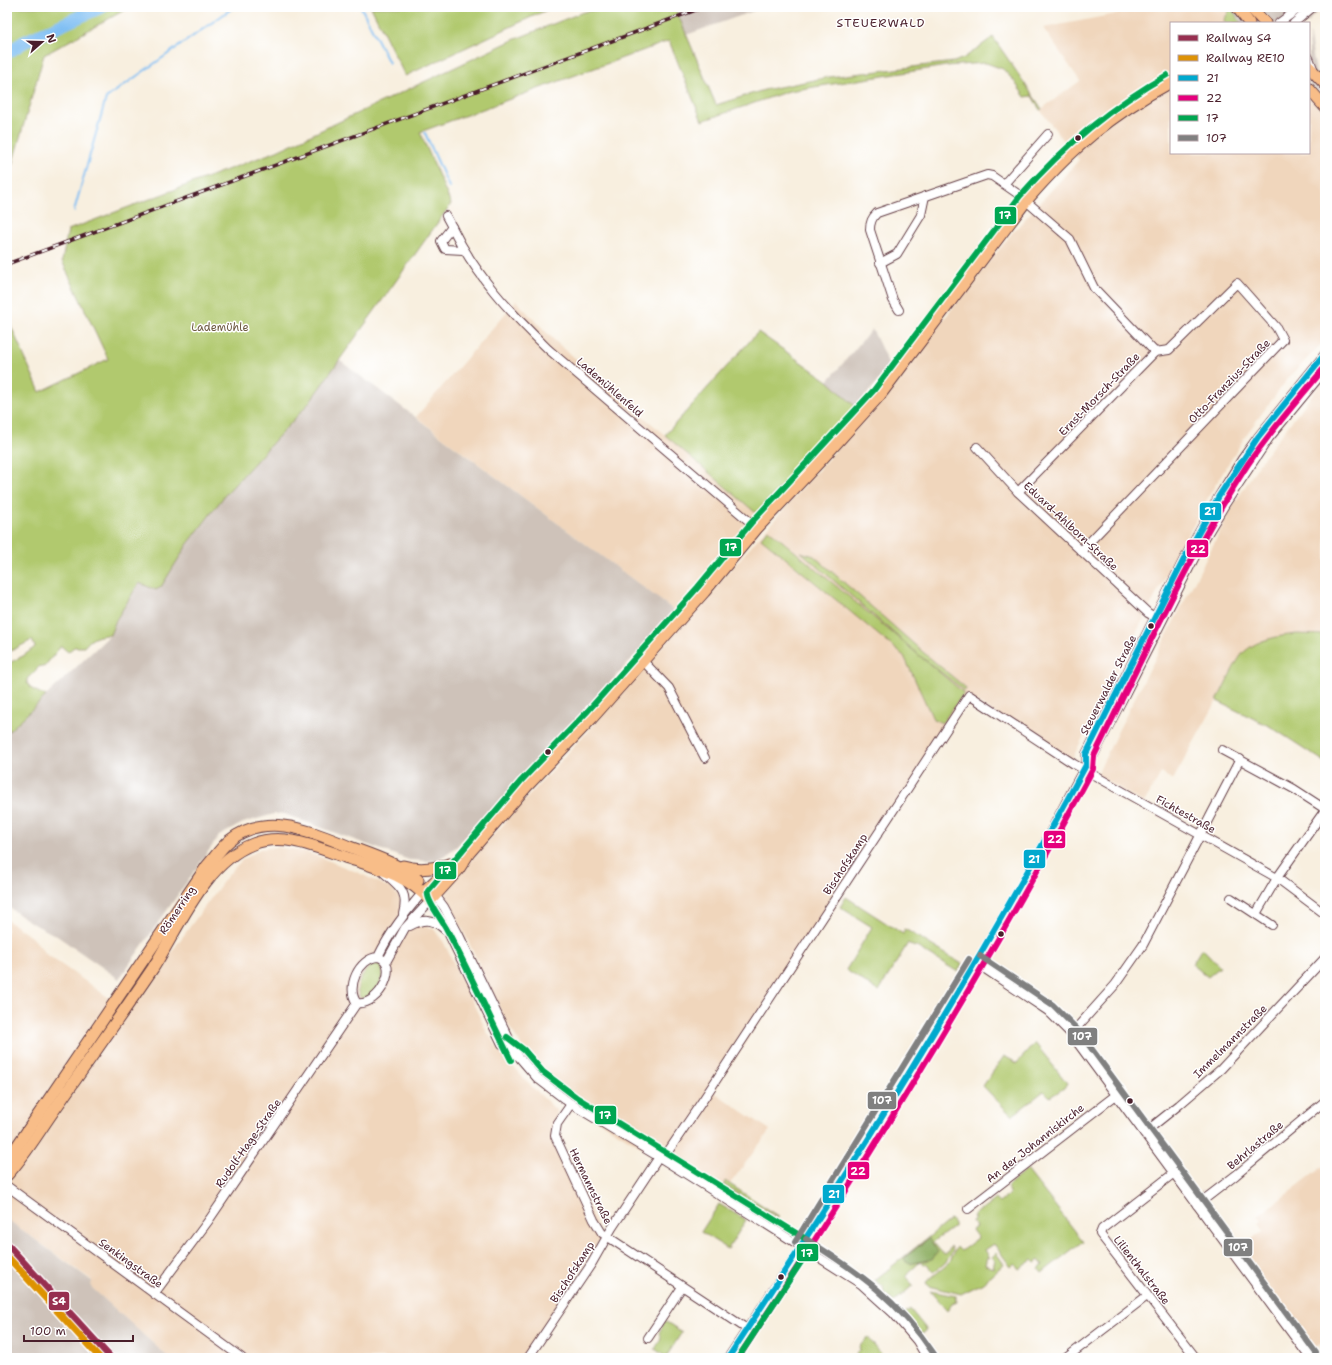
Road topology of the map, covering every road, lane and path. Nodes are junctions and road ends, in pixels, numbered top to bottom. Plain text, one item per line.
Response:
1 (1237, 7) edge
2 (1250, 7) edge
3 (1313, 7) edge
4 (1302, 11) edge
5 (1248, 22) edge
6 (1264, 22) edge
7 (1281, 22) edge
8 (1295, 22) edge
9 (1300, 22) edge
10 (1312, 70) edge
11 (1170, 83) edge
12 (1325, 84) edge
13 (1310, 90) edge
14 (1325, 107) edge
15 (1048, 134) dead end
16 (1004, 184) junction
17 (925, 196) junction
18 (1026, 201) junction
19 (446, 216) dead end
20 (452, 227) junction
21 (463, 250) junction
22 (880, 263) junction
23 (899, 310) dead end
24 (1155, 352) junction
25 (1325, 354) edge
26 (1325, 370) edge
27 (977, 447) dead end
28 (1018, 492) junction
29 (757, 528) junction
30 (1081, 551) junction
31 (1155, 617) junction
32 (1163, 620) junction
33 (643, 661) junction
34 (1222, 750) dead end
35 (705, 758) dead end
36 (1240, 759) junction
37 (1085, 767) junction
38 (1325, 810) edge
39 (1202, 834) junction
40 (469, 853) junction
41 (457, 862) junction
42 (393, 863) junction
43 (378, 868) junction
44 (1277, 878) junction
45 (429, 894) junction
46 (1231, 898) dead end
47 (1256, 914) junction
48 (1325, 914) edge
49 (403, 915) junction
50 (1272, 925) dead end
51 (405, 928) junction
52 (448, 932) junction
53 (378, 957) junction
54 (1325, 958) edge
55 (386, 962) junction
56 (976, 963) junction
57 (357, 1003) junction
58 (1071, 1034) junction
59 (518, 1056) junction
60 (1116, 1095) junction
61 (1325, 1101) edge
62 (571, 1104) junction
63 (1144, 1133) junction
64 (661, 1158) junction
65 (7, 1161) edge
66 (1174, 1174) junction
67 (7, 1175) edge
68 (7, 1186) edge
69 (1197, 1205) junction
70 (968, 1209) dead end
71 (608, 1237) junction
72 (802, 1246) junction
73 (682, 1287) junction
74 (154, 1294) junction
75 (1147, 1296) junction
76 (747, 1329) junction
77 (648, 1338) dead end
78 (1194, 1357) edge
79 (242, 1358) edge
80 (528, 1358) edge
81 (728, 1358) edge
82 (927, 1358) edge
83 (1066, 1358) edge
84 (1310, 1358) edge

1 - 5 main road
2 - 6 main road
3 - 4 street
4 - 7 street
4 - 8 street
4 - 9 street
10 - 12 main road
11 - 18 main road
13 - 14 main road
15 - 16 street
16 - 17 street, Ernst-Morsch-Straße
16 - 18 street, Ernst-Morsch-Straße
17 - 22 street
17 - 22 street, Ernst-Morsch-Straße
18 - 24 street, Ernst-Morsch-Straße
18 - 29 main road
19 - 20 street, Lademühlenfeld
20 - 21 street, Lademühlenfeld
20 - 21 street
21 - 29 street, Lademühlenfeld
22 - 23 street, Ernst-Morsch-Straße
24 - 28 street, Ernst-Morsch-Straße
24 - 30 street, Otto-Franzius-Straße
25 - 31 street, Steuerwalder Straße
26 - 32 street, Steuerwalder Straße
27 - 28 street, Eduard-Ahlborn-Straße
28 - 30 street, Eduard-Ahlborn-Straße
29 - 33 main road
30 - 31 street, Eduard-Ahlborn-Straße
31 - 32 street
31 - 37 street, Steuerwalder Straße
32 - 37 street, Steuerwalder Straße
33 - 35 street
33 - 40 main road
34 - 36 street
36 - 38 street
36 - 39 street
37 - 39 street, Fichtestraße
37 - 56 street, Steuerwalder Straße
37 - 64 street, Bischofskamp
38 - 44 street
39 - 44 street, Fichtestraße
39 - 58 street
40 - 41 main road
40 - 45 main road
41 - 42 main road
41 - 45 main road
42 - 45 main road, Römerring
42 - 65 main road, Römerring
43 - 45 main road, Römerring
43 - 49 street
43 - 67 main road, Römerring
44 - 47 street
44 - 48 street, Fichtestraße
45 - 49 street
45 - 51 street
45 - 52 street
45 - 59 street
46 - 47 street
47 - 50 street
49 - 53 street
51 - 52 street
51 - 55 street
52 - 59 street
53 - 55 street
53 - 57 street
54 - 63 street, Immelmannstraße
55 - 57 street
56 - 58 street
56 - 72 street, Steuerwalder Straße
57 - 74 street, Rudolf-Hage-Straße
58 - 60 street
59 - 62 street
60 - 63 street
60 - 70 street, An der Johanniskirche
61 - 69 street, Behrlastraße
62 - 64 street
62 - 71 street, Hermannstraße
63 - 66 street
64 - 71 street, Bischofskamp
64 - 72 street
66 - 69 street
66 - 75 street, Lilienthalstraße
68 - 74 street, Senkingstraße
69 - 84 street
71 - 73 street, Hermannstraße
71 - 80 street, Bischofskamp
72 - 76 street, Steuerwalder Straße
72 - 82 street
73 - 76 street, Hermannstraße
73 - 77 street
74 - 79 street, Senkingstraße
75 - 78 street, Lilienthalstraße
75 - 83 street
76 - 81 street, Steuerwalder Straße

